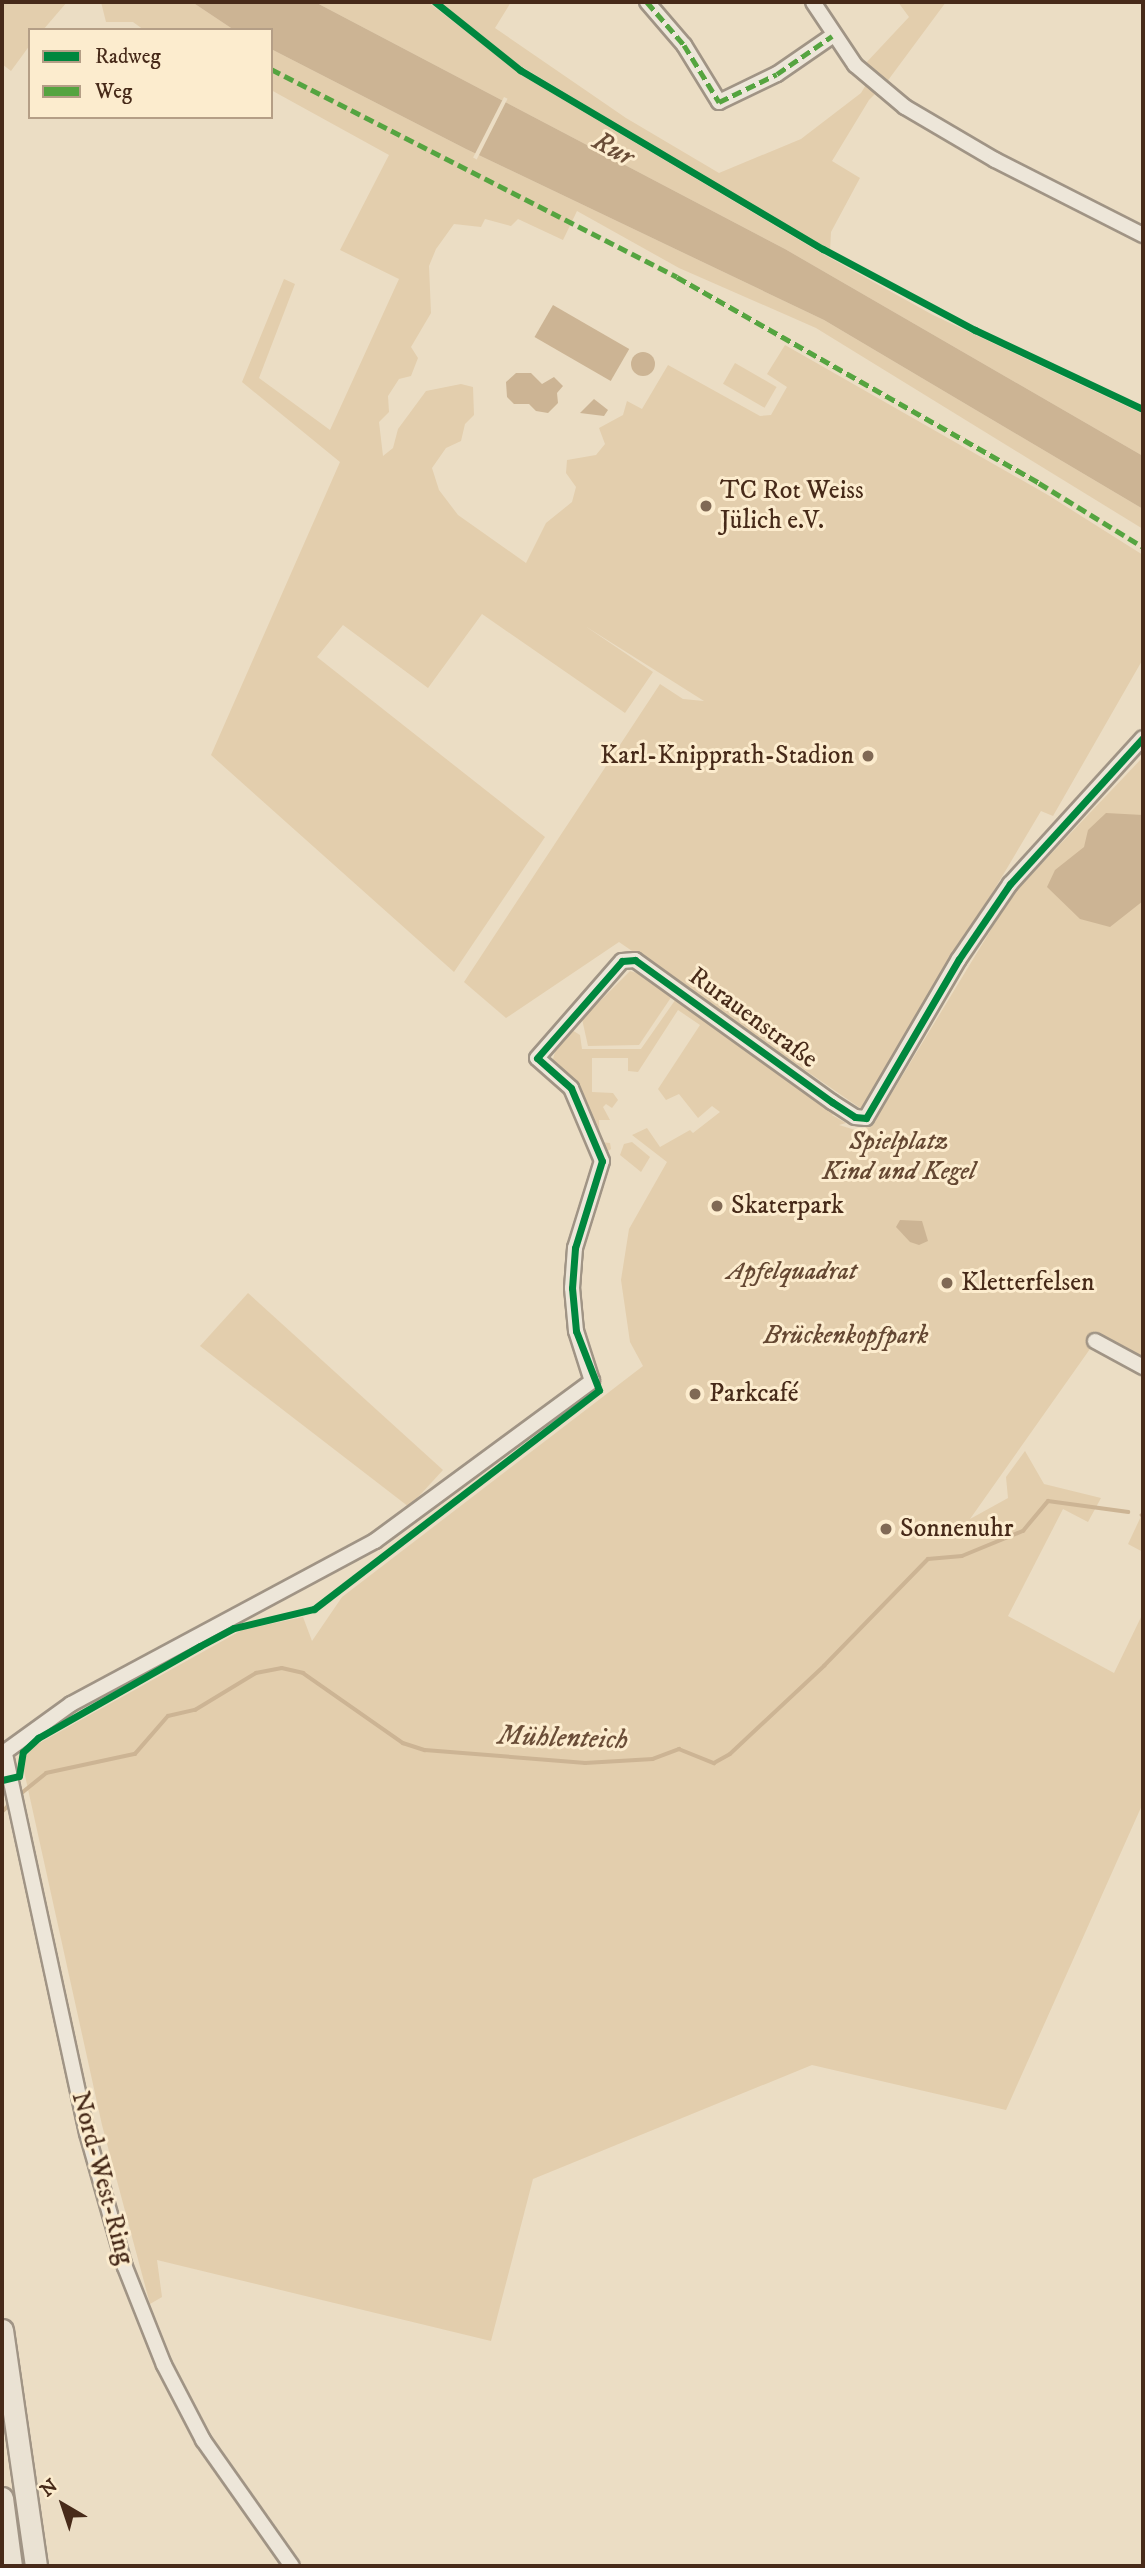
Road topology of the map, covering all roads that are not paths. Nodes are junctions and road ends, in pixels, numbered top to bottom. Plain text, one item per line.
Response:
1 (647, 2) edge
2 (813, 2) edge
3 (832, 36) junction
4 (1143, 234) edge
5 (1143, 738) edge
6 (1095, 1341) dead end
7 (1143, 1367) edge
8 (3, 1754) edge
9 (2, 2330) edge
10 (2, 2498) edge
11 (11, 2566) edge
12 (36, 2566) edge
13 (292, 2566) edge

1 - 3 street
2 - 3 street
3 - 4 street
5 - 8 street, Rurauenstraße
6 - 7 street
8 - 13 street, Nord-West-Ring
9 - 12 highway
10 - 11 highway

